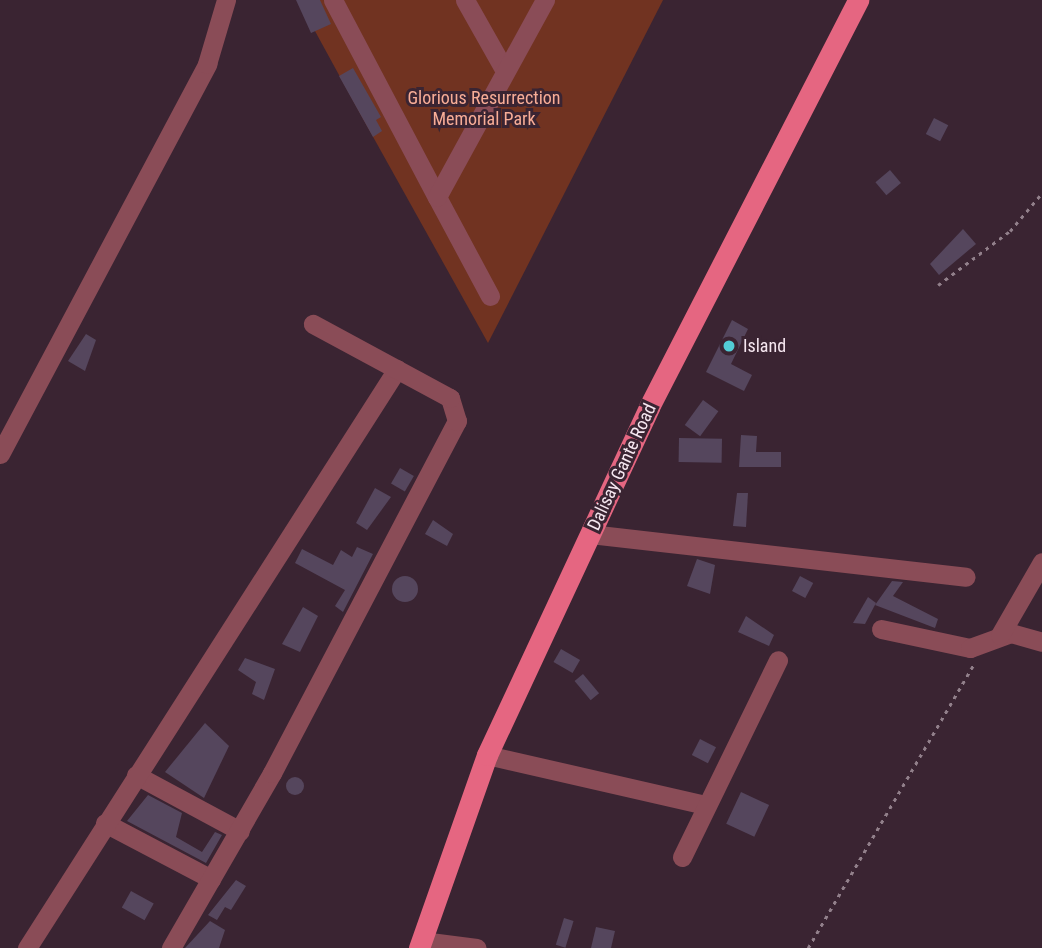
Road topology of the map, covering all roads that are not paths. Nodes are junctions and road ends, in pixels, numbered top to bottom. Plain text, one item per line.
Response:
1 (226, 0) edge
2 (333, 0) edge
3 (464, 0) edge
4 (545, 0) edge
5 (858, 0) edge
6 (505, 71) junction
7 (437, 197) junction
8 (490, 296) dead end
9 (313, 324) dead end
10 (397, 369) junction
11 (0, 454) edge
12 (590, 534) junction
13 (1042, 562) edge
14 (966, 577) dead end
15 (881, 629) dead end
16 (993, 640) junction
17 (1042, 642) edge
18 (778, 660) dead end
19 (487, 755) junction
20 (136, 775) junction
21 (705, 805) junction
22 (105, 822) junction
23 (240, 831) junction
24 (682, 857) dead end
25 (211, 879) junction
26 (421, 944) edge
27 (27, 948) edge
28 (171, 948) edge
29 (477, 948) edge

1 - 11 street
2 - 7 street
3 - 6 street
4 - 6 street
5 - 12 main road, Dalisay Gante Road
6 - 7 street
7 - 8 street
9 - 10 street
10 - 20 street
10 - 23 street
12 - 14 street
12 - 19 main road, Dalisay Gante Road
13 - 16 street
15 - 16 street
16 - 17 street
18 - 21 street
19 - 21 street
19 - 26 main road, Dalisay Gante Road
20 - 22 street
20 - 23 street
21 - 24 street
22 - 25 street
22 - 27 street
23 - 25 street
25 - 28 street
26 - 29 street

